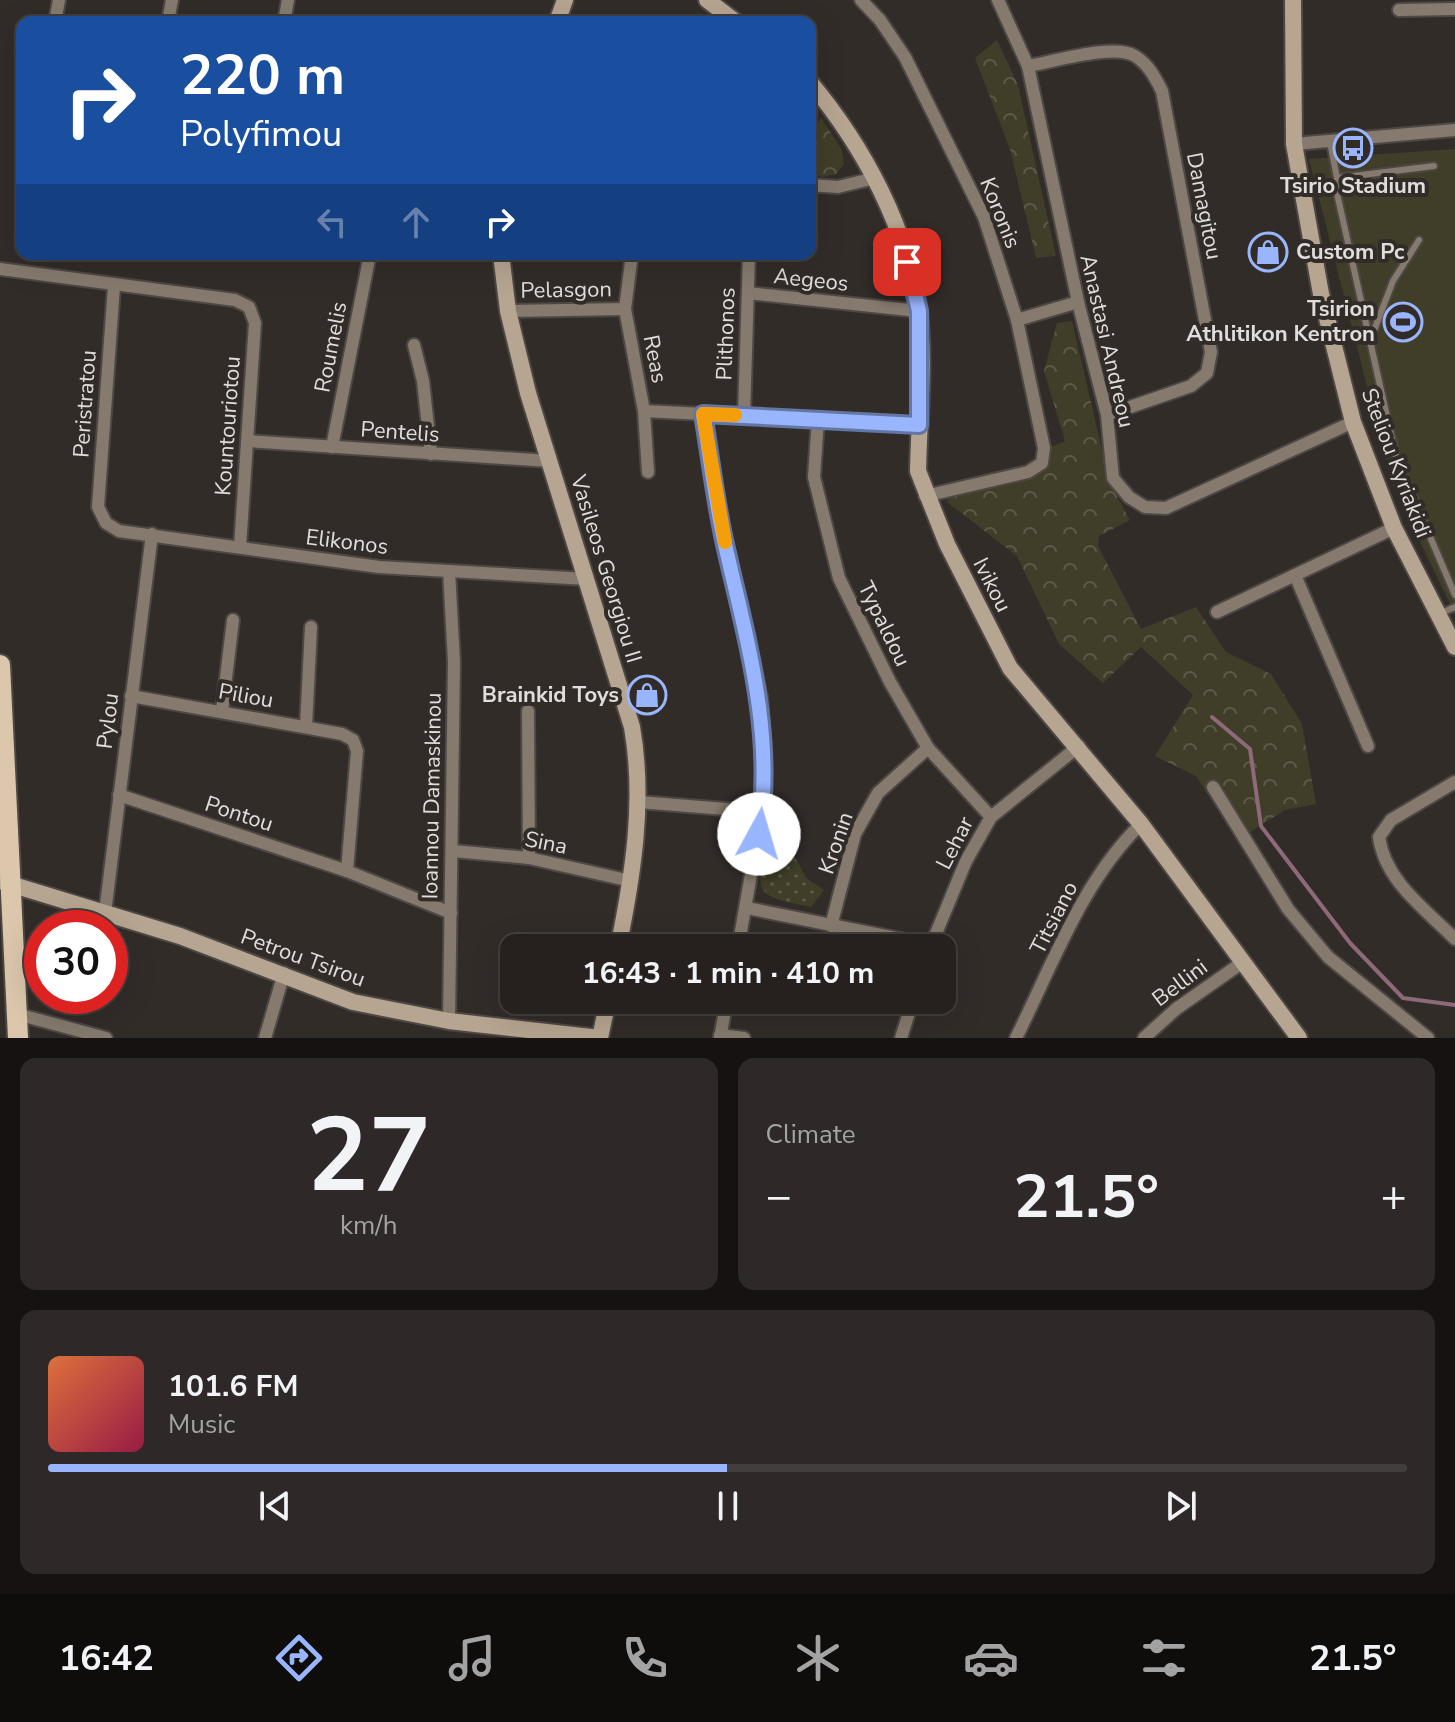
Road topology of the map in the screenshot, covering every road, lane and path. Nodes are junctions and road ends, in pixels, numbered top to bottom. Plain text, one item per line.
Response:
1 (707, 0) edge
2 (861, 0) edge
3 (998, 0) edge
4 (1293, 0) edge
5 (1455, 9) edge
6 (1399, 10) dead end
7 (728, 16) edge
8 (1028, 66) junction
9 (816, 91) edge
10 (1455, 130) edge
11 (1330, 141) junction
12 (1294, 144) junction
13 (1434, 166) dead end
14 (875, 178) junction
15 (1337, 178) junction
16 (816, 185) edge
17 (1419, 240) dead end
18 (369, 260) edge
19 (502, 260) edge
20 (631, 260) edge
21 (749, 260) edge
22 (0, 269) edge
23 (114, 286) junction
24 (748, 293) junction
25 (1078, 302) junction
26 (625, 309) junction
27 (508, 311) junction
28 (919, 311) junction
29 (1017, 320) junction
30 (1369, 343) junction
31 (414, 345) dead end
32 (644, 411) junction
33 (703, 414) junction
34 (1107, 415) junction
35 (744, 416) junction
36 (818, 419) junction
37 (1353, 422) junction
38 (919, 425) junction
39 (248, 441) junction
40 (332, 447) junction
41 (431, 454) junction
42 (549, 461) junction
43 (648, 472) dead end
44 (925, 496) junction
45 (106, 523) joint
46 (1394, 528) junction
47 (152, 534) junction
48 (240, 547) junction
49 (449, 571) junction
50 (1295, 575) junction
51 (587, 579) junction
52 (1455, 595) edge
53 (1455, 607) edge
54 (1217, 612) dead end
55 (1438, 614) junction
56 (233, 620) dead end
57 (311, 627) dead end
58 (1455, 647) edge
59 (0, 665) edge
60 (131, 696) junction
61 (222, 711) junction
62 (528, 711) dead end
63 (306, 727) junction
64 (1079, 746) junction
65 (1368, 746) dead end
66 (928, 748) junction
67 (1455, 782) edge
68 (1213, 787) dead end
69 (119, 795) junction
70 (639, 802) junction
71 (762, 812) junction
72 (991, 817) junction
73 (1141, 824) junction
74 (453, 851) junction
75 (529, 858) junction
76 (347, 871) junction
77 (631, 881) junction
78 (7, 885) edge
79 (747, 908) junction
80 (94, 910) edge
81 (105, 910) edge
82 (451, 913) junction
83 (128, 921) edge
84 (831, 926) junction
85 (621, 934) edge
86 (741, 934) edge
87 (871, 934) edge
88 (936, 934) edge
89 (1455, 939) edge
90 (1243, 962) junction
91 (284, 973) junction
92 (17, 1014) junction
93 (605, 1014) edge
94 (724, 1014) edge
95 (909, 1014) edge
96 (449, 1021) junction
97 (720, 1037) edge
98 (18, 1038) edge
99 (106, 1038) edge
100 (265, 1038) edge
101 (600, 1038) edge
102 (744, 1038) edge
103 (901, 1038) edge
104 (1016, 1038) edge
105 (1144, 1038) edge
106 (1299, 1038) edge
107 (1428, 1038) edge

1 - 7 street
2 - 29 street, Koronis
3 - 8 street, Anastasi Andreou
4 - 12 street, Steliou Kyriakidi
5 - 6 street
8 - 25 street, Anastasi Andreou
8 - 34 street, Damagitou
9 - 14 street, Ivikou
10 - 11 street
11 - 12 street
11 - 15 lane
12 - 37 street, Steliou Kyriakidi
13 - 15 lane
14 - 16 street
14 - 28 street, Ivikou
15 - 30 lane
17 - 30 lane
18 - 40 street, Roumelis
19 - 27 street, Vasileos Georgiou II
20 - 26 street, Reas
21 - 24 street, Plithonos
22 - 23 street
23 - 39 street, Kountouriotou
23 - 45 street, Peristratou
24 - 28 street, Aegeos
24 - 35 street, Plithonos
25 - 29 street
25 - 34 street, Anastasi Andreou
26 - 27 street, Pelasgon
26 - 32 street, Reas
27 - 42 street, Vasileos Georgiou II
28 - 38 street, Ivikou
29 - 44 street, Koronis
30 - 52 lane
31 - 41 street
32 - 33 street
32 - 43 street, Reas
33 - 35 street
33 - 71 street
34 - 37 street, Anastasi Andreou
35 - 36 street
36 - 38 street
36 - 66 street, Typaldou
37 - 46 street, Steliou Kyriakidi
38 - 44 street, Ivikou
39 - 40 street, Pentelis
39 - 48 street, Kountouriotou
40 - 41 street, Pentelis
41 - 42 street, Pentelis
42 - 51 street, Vasileos Georgiou II
44 - 64 street, Ivikou
45 - 47 street, Elikonos
46 - 50 street
46 - 55 street, Steliou Kyriakidi
47 - 48 street, Elikonos
47 - 60 street, Pylou
48 - 49 street, Elikonos
49 - 51 street, Elikonos
49 - 74 street, Ioannou Damaskinou
50 - 54 street
50 - 65 street
51 - 70 street, Vasileos Georgiou II
53 - 55 lane
55 - 58 street, Steliou Kyriakidi
56 - 61 street
57 - 63 street
59 - 78 main road
60 - 61 street, Piliou
60 - 69 street, Pylou
61 - 63 street, Piliou
62 - 75 street
63 - 76 street, Piliou
64 - 72 street, Lehar
64 - 73 street, Ivikou
66 - 72 street, Typaldou
66 - 84 street, Kronin
67 - 89 street
68 - 107 street
69 - 76 street, Pontou
69 - 81 street, Pylou
70 - 71 street
70 - 77 street, Vasileos Georgiou II
71 - 79 street
72 - 88 street, Lehar
73 - 90 street, Ivikou
73 - 104 street, Titsiano
74 - 75 street, Sina
74 - 82 street, Ioannou Damaskinou
75 - 77 street, Sina
76 - 82 street, Pontou
77 - 85 street, Vasileos Georgiou II
78 - 80 street, Petrou Tsirou
78 - 92 main road
79 - 84 street
79 - 86 street
82 - 96 street, Ioannou Damaskinou
83 - 91 street, Petrou Tsirou
84 - 87 street
90 - 105 street, Bellini
90 - 106 street, Ivikou
91 - 96 street, Petrou Tsirou
91 - 100 street
92 - 98 main road
92 - 99 street
93 - 101 street
94 - 97 street
95 - 103 street
96 - 101 street, Petrou Tsirou
97 - 102 street

